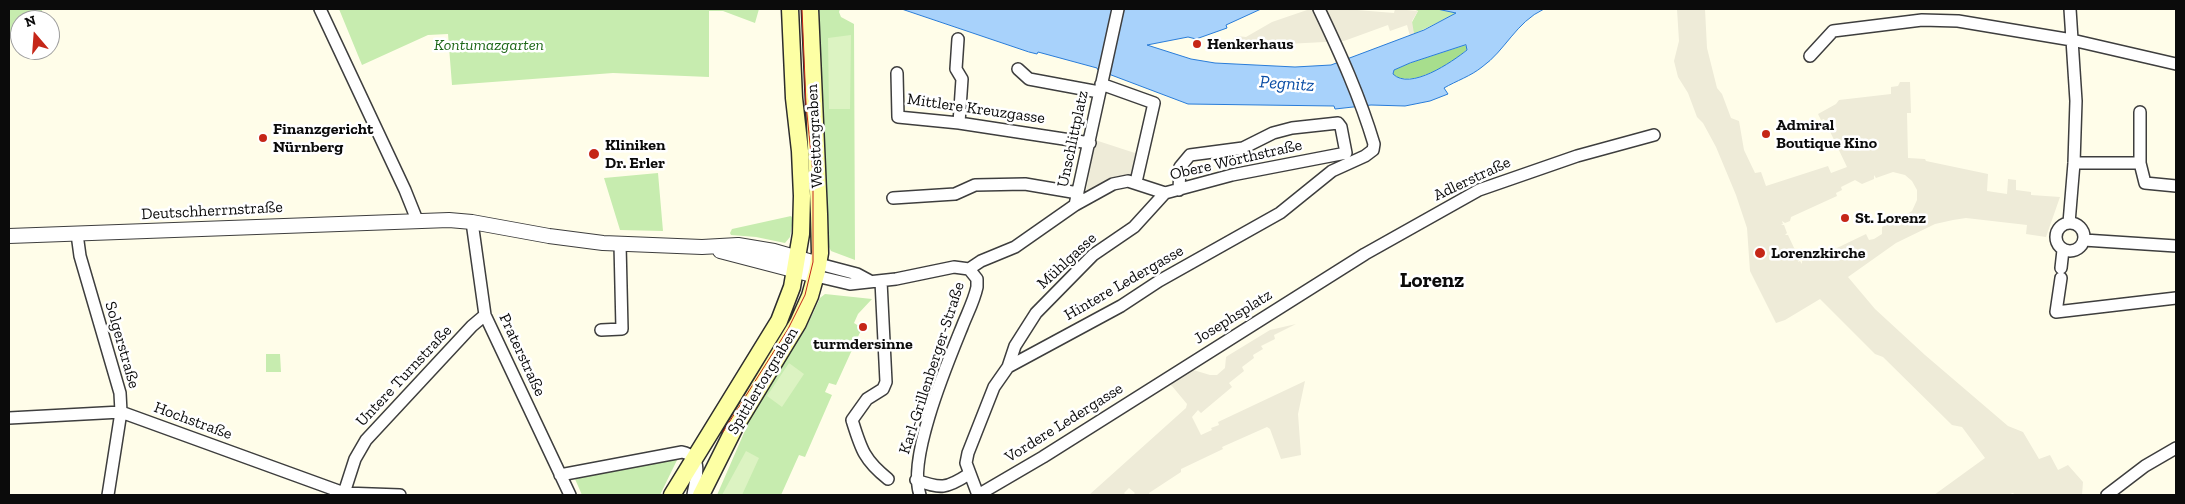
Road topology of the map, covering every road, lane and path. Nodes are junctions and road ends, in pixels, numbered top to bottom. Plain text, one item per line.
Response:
1 (320, 9) edge
2 (790, 9) edge
3 (810, 9) edge
4 (1118, 9) edge
5 (1319, 9) edge
6 (2070, 9) edge
7 (958, 39) dead end
8 (2072, 40) junction
9 (1810, 56) dead end
10 (2176, 64) edge
11 (1018, 69) dead end
12 (897, 73) dead end
13 (1100, 88) junction
14 (2140, 112) dead end
15 (959, 123) junction
16 (1654, 135) dead end
17 (1090, 143) junction
18 (2074, 163) junction
19 (2140, 163) junction
20 (1136, 182) junction
21 (2176, 186) edge
22 (1179, 190) junction
23 (1078, 193) junction
24 (1165, 193) junction
25 (893, 198) dead end
26 (1075, 205) junction
27 (417, 220) junction
28 (472, 222) junction
29 (2069, 223) junction
30 (77, 234) junction
31 (9, 236) edge
32 (2084, 240) junction
33 (620, 244) junction
34 (2176, 246) edge
35 (2063, 250) junction
36 (797, 264) junction
37 (970, 269) junction
38 (817, 270) junction
39 (876, 281) junction
40 (1318, 284) joint
41 (2176, 298) edge
42 (485, 315) junction
43 (601, 330) dead end
44 (1008, 367) junction
45 (1166, 378) joint
46 (121, 412) junction
47 (9, 418) edge
48 (2176, 448) edge
49 (694, 458) junction
50 (969, 474) junction
51 (560, 475) junction
52 (888, 479) dead end
53 (916, 480) junction
54 (344, 493) junction
55 (108, 495) edge
56 (361, 495) edge
57 (400, 495) edge
58 (570, 495) edge
59 (672, 495) edge
60 (693, 495) edge
61 (701, 495) edge
62 (920, 495) edge
63 (978, 495) edge
64 (2107, 495) edge

1 - 27 street
2 - 36 main road, Westtorgraben
3 - 38 main road, Westtorgraben
4 - 13 street, Unschlittplatz
5 - 44 street, Hintere Ledergasse
6 - 8 street
7 - 15 street
8 - 9 street
8 - 10 street
8 - 18 street
11 - 13 street
12 - 15 street, Mittlere Kreuzgasse
13 - 17 street, Unschlittplatz
13 - 20 street, Unschlittplatz
14 - 19 street
15 - 17 street, Mittlere Kreuzgasse
16 - 40 street, Adlerstraße
17 - 23 street, Unschlittplatz
18 - 19 street
18 - 29 street
19 - 21 street
20 - 24 street, Obere Wörthstraße
20 - 26 street, Unschlittplatz
22 - 22 street, Obere Wörthstraße
22 - 24 street, Obere Wörthstraße
23 - 25 street
23 - 26 street, Unschlittplatz
24 - 44 street, Mühlgasse
26 - 37 street
27 - 28 street
27 - 30 street, Deutschherrnstraße
28 - 33 street
28 - 42 street, Praterstraße
29 - 32 street
29 - 35 street
30 - 31 street, Deutschherrnstraße
30 - 46 street, Solgerstraße
32 - 34 street
32 - 35 street
33 - 36 street
33 - 43 street
35 - 41 street
36 - 38 street
36 - 49 main road, Spittlertorgraben
37 - 39 street
37 - 53 street, Karl-Grillenberger-Straße
38 - 39 street
38 - 61 main road, Spittlertorgraben
39 - 52 street
40 - 45 street, Josephsplatz
42 - 51 street, Praterstraße
42 - 54 street, Untere Turnstraße
44 - 50 street, Hintere Ledergasse
45 - 63 street, Vordere Ledergasse
46 - 47 street, Hochstraße
46 - 54 street, Hochstraße
46 - 55 street, Solgerstraße
48 - 64 street
49 - 51 street
49 - 59 main road, Spittlertorgraben
49 - 60 street
50 - 53 street, Karl-Grillenberger-Straße
50 - 63 street, Hintere Ledergasse
51 - 58 street, Praterstraße
53 - 62 street, Karl-Grillenberger-Straße
54 - 56 street, Hochstraße
56 - 57 street, Hochstraße

